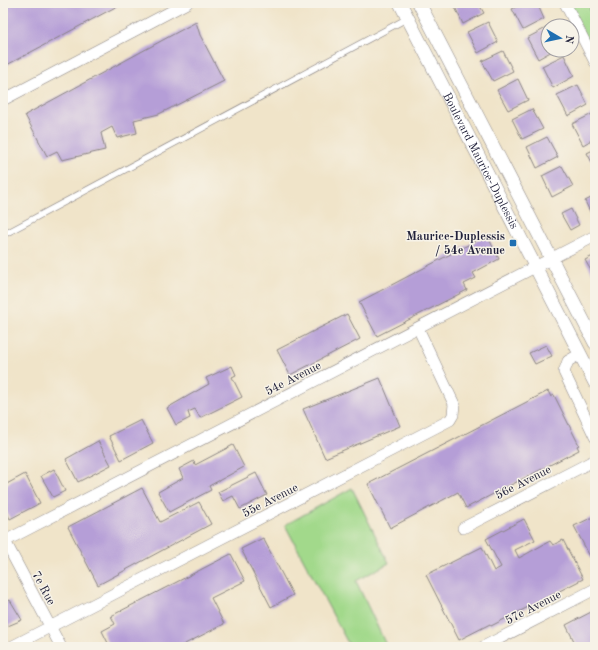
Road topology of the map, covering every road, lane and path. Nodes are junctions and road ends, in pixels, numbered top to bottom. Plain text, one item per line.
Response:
1 (187, 3) edge
2 (420, 3) edge
3 (565, 3) edge
4 (589, 3) edge
5 (402, 4) edge
6 (595, 15) edge
7 (408, 18) junction
8 (595, 62) edge
9 (3, 100) edge
10 (3, 235) edge
11 (595, 236) edge
12 (552, 259) junction
13 (536, 267) junction
14 (418, 328) junction
15 (595, 343) edge
16 (580, 354) junction
17 (595, 383) edge
18 (595, 437) edge
19 (595, 460) edge
20 (463, 528) dead end
21 (4, 541) edge
22 (595, 590) edge
23 (50, 627) junction
24 (11, 647) edge
25 (61, 647) edge
26 (483, 647) edge

1 - 9 street
2 - 12 street, Boulevard Maurice-Duplessis
3 - 8 street
4 - 6 path
5 - 7 street, Boulevard Maurice-Duplessis
7 - 10 lane
7 - 13 street, Boulevard Maurice-Duplessis
11 - 12 street, 54e Avenue
12 - 13 street, 54e Avenue
12 - 15 street, Boulevard Maurice-Duplessis
13 - 14 street, 54e Avenue
13 - 16 street, Boulevard Maurice-Duplessis
14 - 21 street, 54e Avenue
14 - 23 street, 55e Avenue
16 - 17 street, Boulevard Maurice-Duplessis
16 - 18 street
19 - 20 street, 56e Avenue
21 - 23 street, 7e Rue
22 - 26 street, 57e Avenue
23 - 24 street, 55e Avenue
23 - 25 street, 7e Rue

